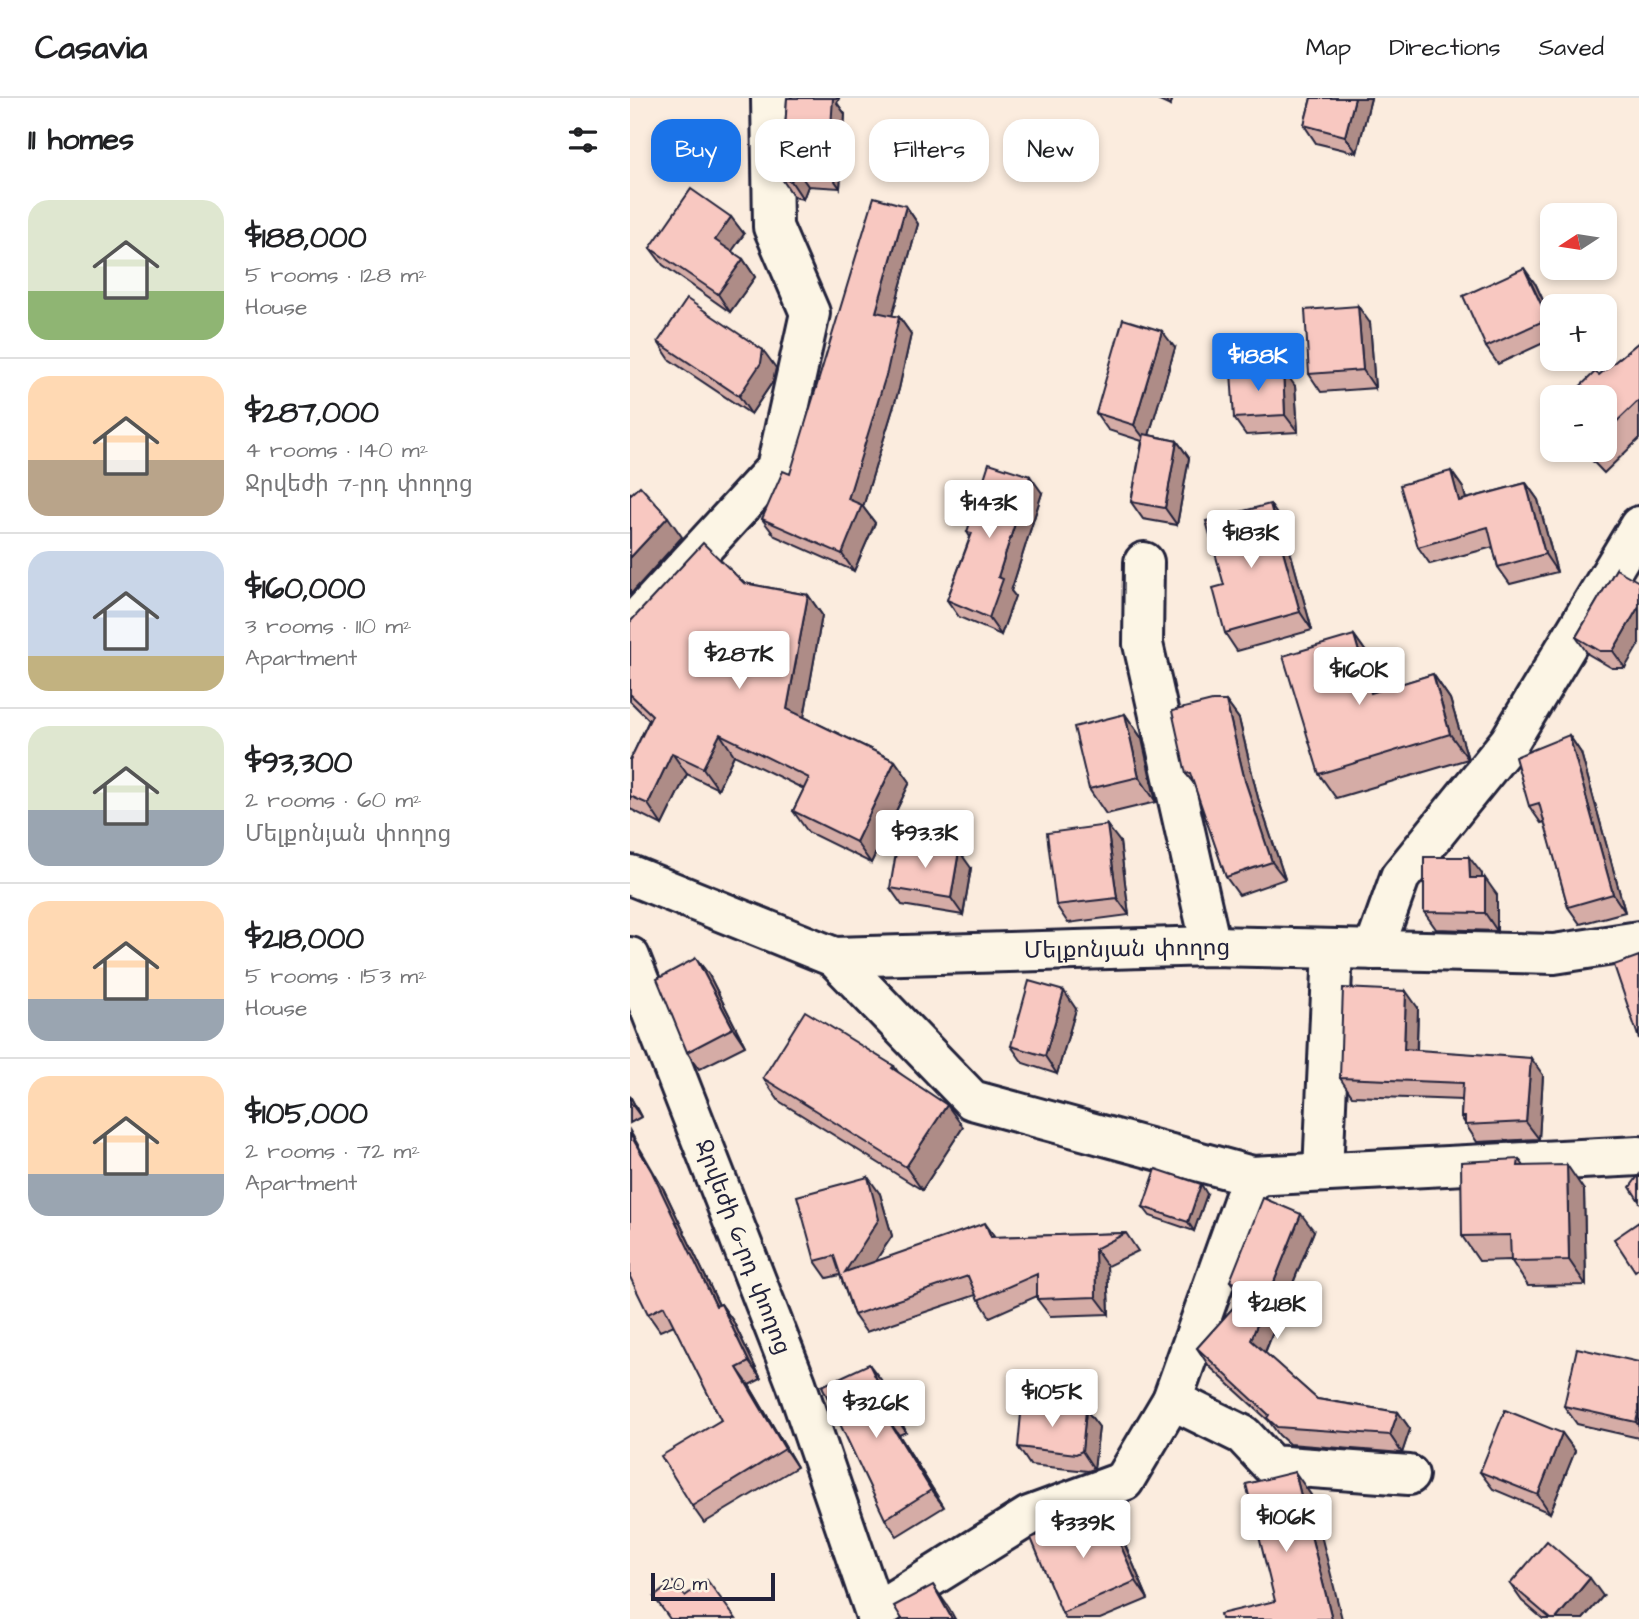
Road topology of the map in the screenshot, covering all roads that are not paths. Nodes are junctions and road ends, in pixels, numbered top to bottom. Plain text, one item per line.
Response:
1 (771, 98) edge
2 (1639, 526) edge
3 (1144, 562) dead end
4 (630, 627) edge
5 (630, 875) edge
6 (1639, 941) edge
7 (1211, 946) junction
8 (1333, 949) junction
9 (1374, 950) junction
10 (630, 957) edge
11 (834, 957) junction
12 (1639, 1156) edge
13 (1323, 1172) junction
14 (1252, 1176) junction
15 (1172, 1400) junction
16 (1409, 1475) dead end
17 (876, 1616) edge

1 - 4 street
2 - 9 street
3 - 7 street
5 - 11 street, Մելքոնյան փողոց
6 - 9 street, Մելքոնյան փողոց
7 - 8 street, Մելքոնյան փողոց
7 - 11 street, Մելքոնյան փողոց
8 - 9 street, Մելքոնյան փողոց
8 - 13 street
10 - 17 street, Ջրվեժի 6-րդ փողոց
11 - 14 street
12 - 13 street
13 - 14 street
14 - 15 street
15 - 16 street
15 - 17 street

